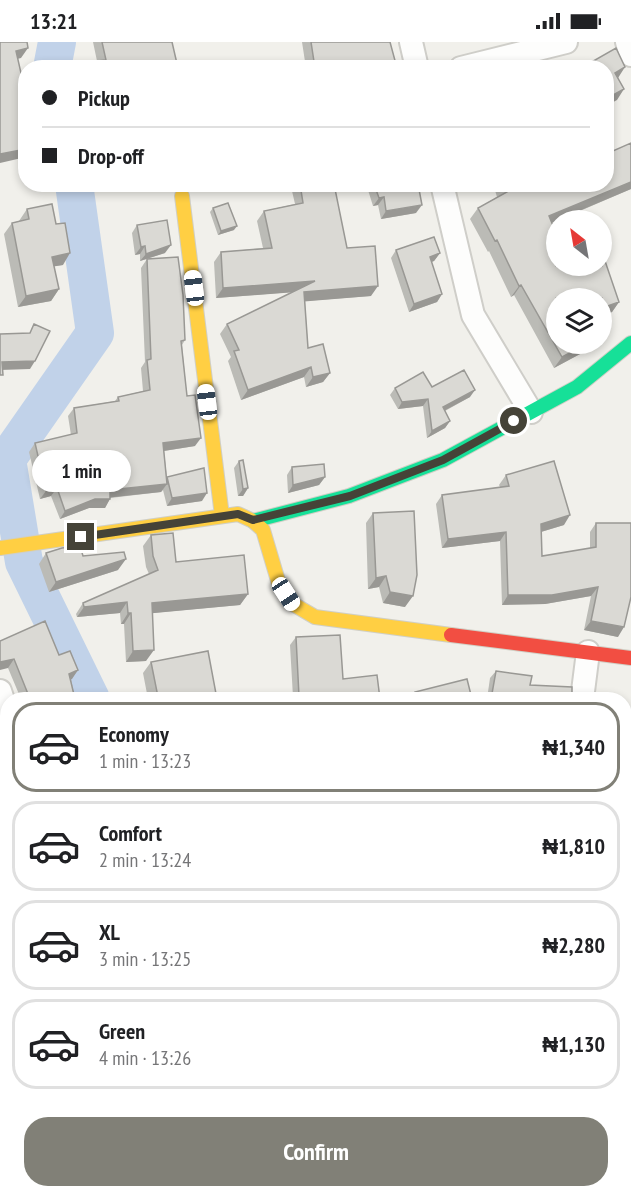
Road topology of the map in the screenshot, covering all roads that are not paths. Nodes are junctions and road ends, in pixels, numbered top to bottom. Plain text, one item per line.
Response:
1 (411, 42) edge
2 (566, 42) edge
3 (627, 42) edge
4 (631, 55) edge
5 (415, 60) edge
6 (493, 60) edge
7 (444, 192) edge
8 (182, 196) dead end
9 (631, 343) edge
10 (531, 412) junction
11 (222, 516) junction
12 (253, 520) junction
13 (0, 548) edge
14 (588, 652) junction
15 (631, 654) edge
16 (583, 692) edge

1 - 5 street
2 - 6 street
3 - 4 street
7 - 10 street
8 - 11 street
9 - 10 street
10 - 12 street
11 - 12 street
11 - 13 street
12 - 14 street
14 - 15 street
14 - 16 street

